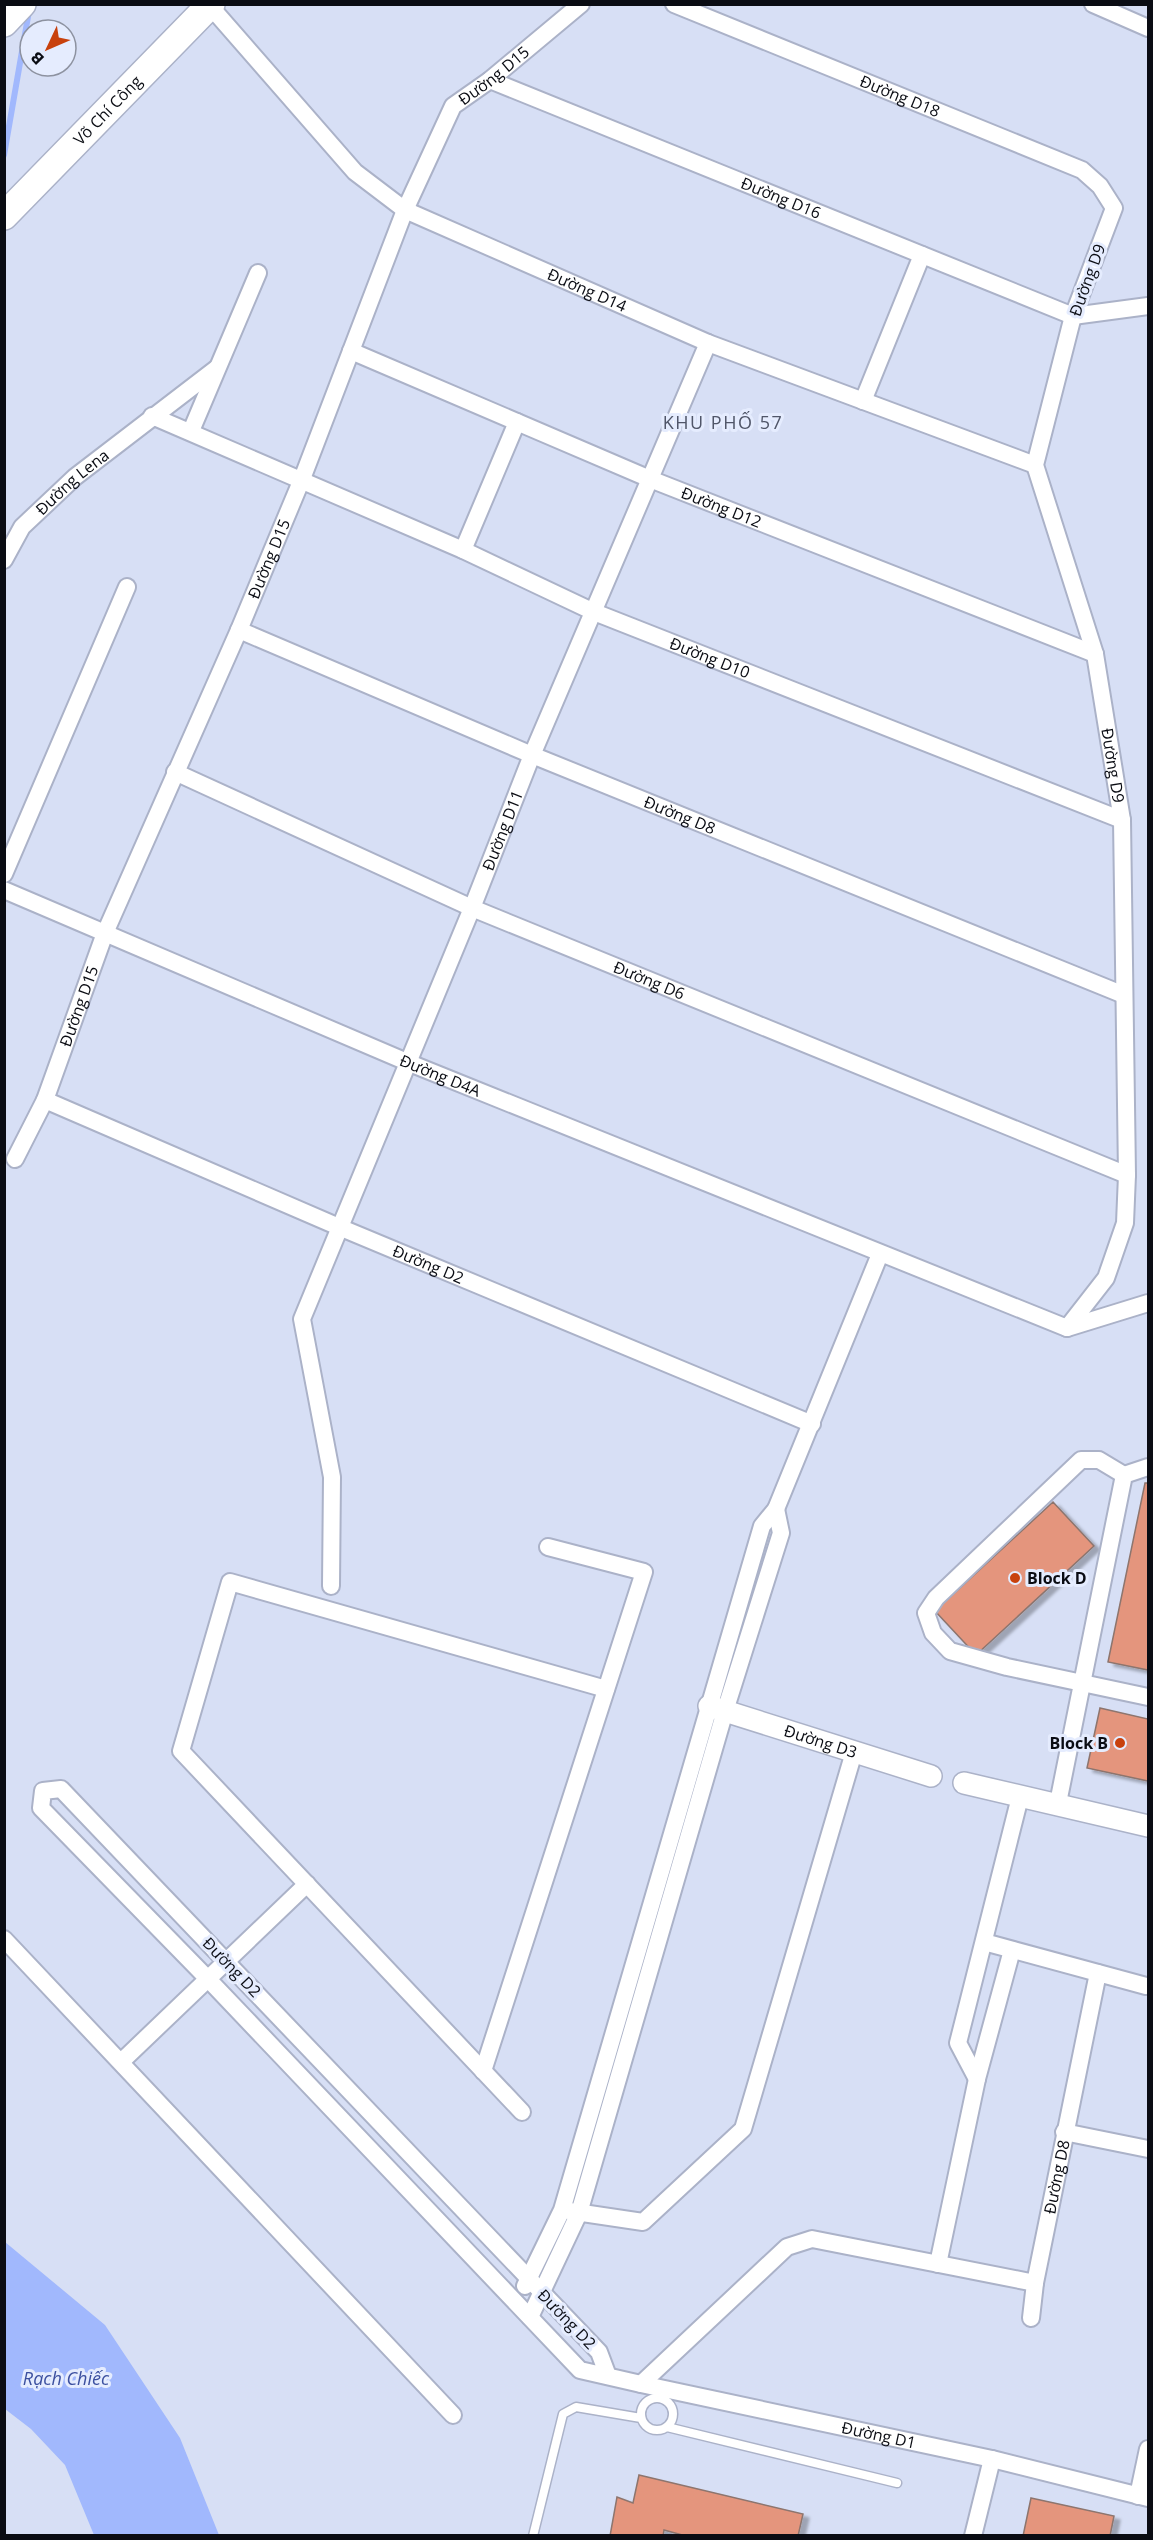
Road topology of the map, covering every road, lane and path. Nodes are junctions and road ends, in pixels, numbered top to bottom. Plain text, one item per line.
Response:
1 (22, 4) edge
2 (581, 4) edge
3 (674, 4) edge
4 (1093, 4) edge
5 (211, 5) edge
6 (4, 23) edge
7 (1148, 27) edge
8 (490, 80) junction
9 (1114, 208) joint
10 (405, 210) junction
11 (5, 216) edge
12 (922, 255) junction
13 (258, 273) dead end
14 (1149, 306) edge
15 (1072, 316) junction
16 (708, 343) junction
17 (351, 351) junction
18 (217, 368) junction
19 (863, 401) junction
20 (152, 417) junction
21 (517, 422) junction
22 (191, 431) junction
23 (1035, 465) junction
24 (302, 479) junction
25 (650, 479) junction
26 (464, 550) junction
27 (4, 560) edge
28 (127, 587) dead end
29 (594, 612) junction
30 (239, 630) junction
31 (1095, 654) junction
32 (532, 755) junction
33 (175, 772) junction
34 (1122, 820) junction
35 (4, 874) edge
36 (4, 890) edge
37 (472, 908) junction
38 (105, 933) junction
39 (1124, 995) junction
40 (407, 1062) junction
41 (45, 1100) junction
42 (15, 1159) dead end
43 (1127, 1174) junction
44 (339, 1227) junction
45 (880, 1254) junction
46 (1149, 1303) edge
47 (1067, 1328) junction
48 (812, 1424) junction
49 (1149, 1467) edge
50 (1124, 1475) junction
51 (548, 1547) dead end
52 (331, 1586) dead end
53 (1081, 1683) junction
54 (606, 1689) junction
55 (1149, 1697) edge
56 (717, 1708) junction
57 (854, 1752) junction
58 (931, 1776) dead end
59 (964, 1783) dead end
60 (1020, 1797) junction
61 (1058, 1803) junction
62 (1149, 1826) edge
63 (307, 1884) junction
64 (4, 1939) edge
65 (984, 1942) junction
66 (1012, 1950) junction
67 (226, 1962) junction
68 (1098, 1973) junction
69 (208, 1979) junction
70 (1146, 1986) dead end
71 (121, 2062) junction
72 (483, 2071) junction
73 (977, 2079) junction
74 (522, 2112) dead end
75 (1065, 2132) junction
76 (1149, 2149) edge
77 (562, 2210) junction
78 (579, 2213) junction
79 (938, 2264) junction
80 (529, 2278) junction
81 (1035, 2283) junction
82 (542, 2292) junction
83 (517, 2303) junction
84 (530, 2318) junction
85 (1031, 2318) dead end
86 (608, 2376) junction
87 (641, 2384) junction
88 (660, 2393) junction
89 (453, 2415) dead end
90 (641, 2418) junction
91 (667, 2427) junction
92 (1149, 2449) edge
93 (992, 2459) junction
94 (897, 2483) dead end
95 (1143, 2497) edge
96 (533, 2535) edge
97 (973, 2535) edge

1 - 6 highway
2 - 8 street, Đường D15
3 - 9 street, Đường D18
4 - 7 street
5 - 10 street, Đường D14
5 - 11 highway, Võ Chí Công
8 - 10 street, Đường D15
8 - 12 street, Đường D16
9 - 15 street, Đường D9
10 - 16 street, Đường D14
10 - 17 street, Đường D15
12 - 15 street, Đường D16
12 - 19 street
13 - 18 street
14 - 15 street
15 - 23 street, Đường D9
16 - 19 street, Đường D14
16 - 25 street, Đường D11
17 - 21 street, Đường D12
17 - 24 street, Đường D15
18 - 20 street, Đường Lena
18 - 22 street
19 - 23 street, Đường D14
20 - 22 street, Đường D10
20 - 27 street, Đường Lena
21 - 25 street, Đường D12
21 - 26 street
22 - 24 street, Đường D10
23 - 31 street, Đường D9
24 - 26 street, Đường D10
24 - 30 street, Đường D15
25 - 29 street, Đường D11
25 - 31 street, Đường D12
26 - 29 street, Đường D10
28 - 35 street
29 - 32 street, Đường D11
29 - 34 street, Đường D10
30 - 32 street, Đường D8
30 - 33 street, Đường D15
31 - 34 street, Đường D9
32 - 37 street, Đường D11
32 - 39 street, Đường D8
33 - 37 street, Đường D6
33 - 38 street, Đường D15
34 - 39 street, Đường D9
36 - 38 street, Đường D4A
37 - 40 street, Đường D11
37 - 43 street, Đường D6
38 - 40 street, Đường D4A
38 - 41 street, Đường D15
39 - 43 street, Đường D9
40 - 44 street, Đường D11
40 - 45 street, Đường D4A
41 - 42 street, Đường D15
41 - 44 street, Đường D2
43 - 47 street, Đường D9
44 - 48 street, Đường D2
44 - 52 street, Đường D11
45 - 47 street, Đường D4A
45 - 48 street
46 - 47 street
48 - 56 street
49 - 50 street
50 - 53 street
50 - 53 street
51 - 54 street
53 - 55 street
53 - 61 street
54 - 63 street
54 - 72 street
56 - 57 street, Đường D3
56 - 77 street
56 - 78 street
57 - 58 street, Đường D3
57 - 78 street
59 - 60 street
60 - 61 street
60 - 65 street
61 - 62 street
63 - 67 street
63 - 72 street
64 - 71 street
65 - 66 street
65 - 73 street
66 - 68 street
66 - 73 street
67 - 69 street
67 - 69 street, Đường D2
67 - 80 street, Đường D2
68 - 70 street
68 - 75 street, Đường D8
69 - 71 street
69 - 83 street, Đường D2
71 - 89 street
72 - 74 street
73 - 79 street
75 - 76 street
75 - 81 street, Đường D8
77 - 78 street
77 - 80 street
78 - 82 street
79 - 81 street
79 - 87 street
80 - 82 street, Đường D2
80 - 83 street
81 - 85 street, Đường D8
82 - 84 street
82 - 86 street, Đường D2
83 - 84 street, Đường D2
84 - 86 street, Đường D2
86 - 87 street, Đường D1
87 - 88 street, Đường D1
88 - 90 lane
88 - 91 lane
88 - 93 street, Đường D1
90 - 91 lane
90 - 96 lane
91 - 94 lane
92 - 95 street
93 - 95 street, Đường D1
93 - 97 street

